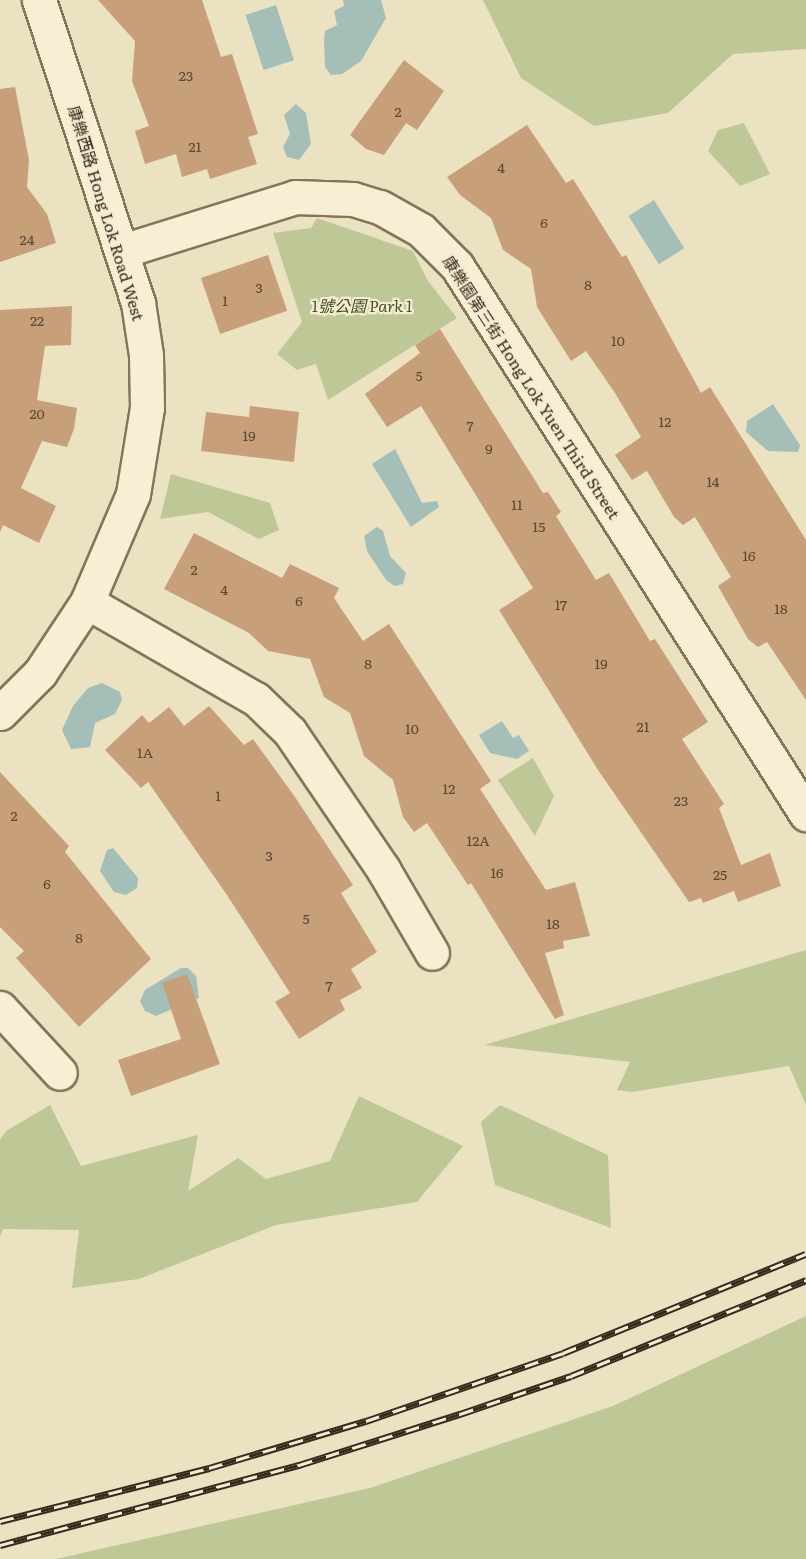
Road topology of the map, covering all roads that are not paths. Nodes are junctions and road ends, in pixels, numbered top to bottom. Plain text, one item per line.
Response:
1 (39, 0) edge
2 (122, 251) junction
3 (87, 602) junction
4 (0, 713) edge
5 (806, 814) edge
6 (432, 953) dead end
7 (0, 1008) edge
8 (60, 1073) dead end

1 - 2 street, 康樂西路 Hong Lok Road West
2 - 3 street, 康樂西路 Hong Lok Road West
2 - 5 street, 康樂園第三街 Hong Lok Yuen Third Street
3 - 4 street, 康樂西路 Hong Lok Road West
3 - 6 street
7 - 8 street

